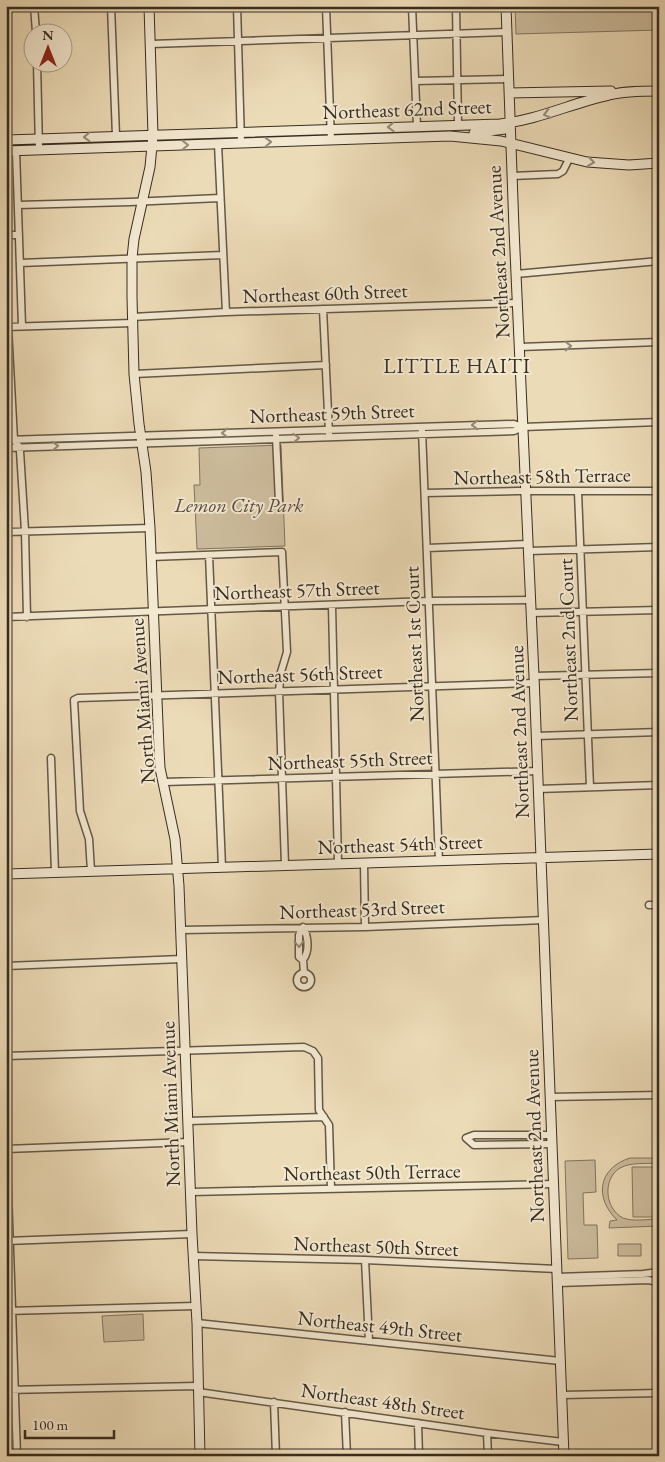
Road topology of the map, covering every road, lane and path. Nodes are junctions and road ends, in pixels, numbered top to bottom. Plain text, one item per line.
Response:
1 (34, 6) edge
2 (112, 6) edge
3 (149, 6) edge
4 (237, 6) edge
5 (326, 6) edge
6 (412, 6) edge
7 (456, 6) edge
8 (506, 6) edge
9 (35, 22) edge
10 (507, 32) junction
11 (457, 33) junction
12 (414, 34) junction
13 (327, 38) junction
14 (238, 40) junction
15 (150, 44) junction
16 (37, 72) edge
17 (508, 79) junction
18 (458, 80) junction
19 (415, 81) junction
20 (659, 91) edge
21 (627, 92) junction
22 (509, 93) junction
23 (510, 123) junction
24 (458, 125) junction
25 (417, 126) junction
26 (331, 129) junction
27 (241, 132) junction
28 (153, 135) junction
29 (116, 136) junction
30 (450, 136) junction
31 (40, 139) junction
32 (6, 140) edge
33 (331, 140) junction
34 (510, 142) junction
35 (241, 143) junction
36 (218, 144) junction
37 (152, 146) junction
38 (39, 150) junction
39 (11, 151) edge
40 (569, 158) junction
41 (659, 163) edge
42 (512, 176) junction
43 (220, 198) junction
44 (142, 201) junction
45 (18, 205) junction
46 (6, 235) edge
47 (19, 235) junction
48 (223, 255) junction
49 (132, 258) junction
50 (659, 261) edge
51 (20, 263) junction
52 (516, 274) junction
53 (518, 304) junction
54 (323, 309) junction
55 (226, 312) junction
56 (132, 320) junction
57 (22, 326) junction
58 (7, 327) edge
59 (659, 342) edge
60 (520, 347) junction
61 (326, 365) junction
62 (134, 374) junction
63 (659, 422) edge
64 (422, 426) junction
65 (523, 427) junction
66 (329, 429) junction
67 (275, 431) junction
68 (422, 434) junction
69 (329, 437) junction
70 (142, 439) junction
71 (276, 439) junction
72 (10, 440) edge
73 (6, 448) edge
74 (20, 448) junction
75 (659, 490) edge
76 (526, 491) junction
77 (578, 492) junction
78 (425, 493) junction
79 (279, 502) dead end
80 (150, 528) junction
81 (25, 531) junction
82 (6, 532) edge
83 (529, 547) junction
84 (659, 547) edge
85 (427, 548) junction
86 (580, 550) junction
87 (209, 555) junction
88 (151, 557) junction
89 (531, 600) junction
90 (428, 601) junction
91 (332, 606) junction
92 (284, 607) junction
93 (211, 609) junction
94 (659, 610) edge
95 (154, 612) junction
96 (583, 612) junction
97 (531, 613) junction
98 (27, 616) junction
99 (6, 617) edge
100 (659, 673) edge
101 (584, 675) junction
102 (534, 680) junction
103 (433, 687) junction
104 (333, 689) junction
105 (279, 691) junction
106 (215, 693) junction
107 (157, 695) junction
108 (659, 732) edge
109 (588, 735) junction
110 (536, 736) junction
111 (51, 758) dead end
112 (538, 771) junction
113 (435, 773) junction
114 (337, 776) junction
115 (281, 778) junction
116 (218, 780) junction
117 (164, 782) junction
118 (659, 785) edge
119 (590, 786) junction
120 (538, 789) junction
121 (659, 854) edge
122 (541, 858) junction
123 (439, 861) junction
124 (364, 863) junction
125 (338, 864) junction
126 (285, 865) junction
127 (222, 867) junction
128 (178, 868) junction
129 (91, 871) junction
130 (55, 872) junction
131 (6, 874) edge
132 (649, 905) dead end
133 (659, 905) edge
134 (544, 920) junction
135 (365, 926) junction
136 (303, 927) junction
137 (181, 930) junction
138 (658, 935) edge
139 (182, 959) junction
140 (6, 966) edge
141 (304, 974) dead end
142 (659, 975) edge
143 (185, 1051) junction
144 (6, 1056) edge
145 (659, 1095) edge
146 (550, 1097) junction
147 (324, 1117) junction
148 (188, 1121) junction
149 (6, 1132) edge
150 (488, 1136) junction
151 (552, 1140) junction
152 (189, 1142) junction
153 (488, 1145) junction
154 (7, 1149) edge
155 (554, 1184) junction
156 (331, 1189) junction
157 (191, 1192) junction
158 (192, 1234) junction
159 (9, 1241) edge
160 (193, 1256) junction
161 (365, 1260) junction
162 (659, 1272) edge
163 (557, 1276) junction
164 (659, 1282) edge
165 (195, 1306) junction
166 (10, 1311) edge
167 (197, 1323) junction
168 (369, 1341) junction
169 (560, 1361) junction
170 (198, 1389) junction
171 (6, 1390) edge
172 (15, 1390) junction
173 (659, 1393) edge
174 (562, 1395) junction
175 (274, 1402) junction
176 (345, 1412) junction
177 (418, 1423) junction
178 (487, 1432) junction
179 (564, 1442) junction
180 (18, 1456) edge
181 (200, 1456) edge
182 (276, 1456) edge
183 (347, 1456) edge
184 (419, 1456) edge
185 (488, 1456) edge
186 (564, 1456) edge

1 - 9 street
2 - 29 street
3 - 15 main road, North Miami Avenue
4 - 14 street
5 - 13 street
6 - 12 street
7 - 11 street
8 - 10 main road, Northeast 2nd Avenue
10 - 11 street
10 - 17 main road, Northeast 2nd Avenue
11 - 12 street
11 - 18 street
12 - 13 street
12 - 19 street
13 - 14 street
13 - 26 street
14 - 15 street
14 - 27 street
15 - 28 main road, North Miami Avenue
16 - 31 street
17 - 18 street
17 - 22 main road, Northeast 2nd Avenue
18 - 19 street
18 - 24 street
19 - 25 street
20 - 21 main road, Northeast 62nd Street
21 - 22 main road
21 -> 23 main road, Northeast 62nd Street
22 - 23 main road, Northeast 2nd Avenue
23 - 24 main road, Northeast 62nd Street
23 - 30 main road
23 - 34 main road, Northeast 2nd Avenue
24 - 25 main road, Northeast 62nd Street
25 -> 26 main road, Northeast 62nd Street
26 - 27 main road, Northeast 62nd Street
26 - 33 street
27 - 28 main road, Northeast 62nd Street
27 - 35 street
28 - 29 main road, Northeast 62nd Street
28 - 37 main road, North Miami Avenue
29 -> 31 main road, Northeast 62nd Street
30 - 33 main road, Northeast 62nd Street
30 - 34 main road, Northeast 62nd Street
31 - 32 main road, Northeast 62nd Street
31 - 38 street
35 -> 33 main road, Northeast 62nd Street
34 - 40 main road, Northeast 62nd Street
34 - 42 main road, Northeast 2nd Avenue
35 - 36 main road, Northeast 62nd Street
37 -> 36 main road, Northeast 62nd Street
36 - 43 street
37 - 38 main road, Northeast 62nd Street
37 - 44 main road, North Miami Avenue
38 - 39 main road, Northeast 62nd Street
39 - 45 street
40 -> 41 main road, Northeast 62nd Street
40 - 42 street
42 - 52 main road, Northeast 2nd Avenue
43 - 44 street
43 - 48 street
44 - 45 street
44 - 49 main road, North Miami Avenue
45 - 47 street
46 - 47 street
47 - 51 street
48 - 49 street
48 - 55 street
49 - 51 street
49 - 56 main road, North Miami Avenue
50 - 52 street
51 - 57 street
52 - 53 main road, Northeast 2nd Avenue
53 - 54 street, Northeast 60th Street
53 - 60 main road, Northeast 2nd Avenue
54 - 55 street, Northeast 60th Street
54 - 61 street
55 - 56 street, Northeast 60th Street
56 - 57 street, Northeast 60th Street
56 - 62 main road, North Miami Avenue
57 - 58 street, Northeast 60th Street
58 - 72 street
60 -> 59 street
60 - 65 main road, Northeast 2nd Avenue
61 - 62 street
61 - 66 street
62 - 70 main road, North Miami Avenue
63 - 65 street, Northeast 59th Street
65 -> 64 street, Northeast 59th Street
64 - 66 street, Northeast 59th Street
64 - 68 street, Northeast 1st Court
65 - 68 street, Northeast 59th Street
65 - 76 main road, Northeast 2nd Avenue
66 - 67 street, Northeast 59th Street
66 - 69 street
67 -> 70 street, Northeast 59th Street
67 - 71 street
68 - 69 street, Northeast 59th Street
68 - 78 street, Northeast 1st Court
71 -> 69 street, Northeast 59th Street
70 - 71 street, Northeast 59th Street
70 - 72 street
74 -> 70 street
70 - 80 main road, North Miami Avenue
71 - 79 street
72 - 74 street
73 - 74 street
74 - 81 street
75 - 77 street, Northeast 58th Terrace
76 - 77 street, Northeast 58th Terrace
76 - 78 street, Northeast 58th Terrace
76 - 83 main road, Northeast 2nd Avenue
77 - 86 street, Northeast 2nd Court
78 - 85 street, Northeast 1st Court
80 - 81 street
80 - 88 main road, North Miami Avenue
81 - 82 street
81 - 98 street
83 - 85 street
83 - 86 street
83 - 89 main road, Northeast 2nd Avenue
84 - 86 street
85 - 90 street, Northeast 1st Court
86 - 96 street, Northeast 2nd Court
87 - 88 street
87 - 92 street
87 - 93 street
88 - 95 main road, North Miami Avenue
89 - 90 street, Northeast 57th Street
89 - 97 main road, Northeast 2nd Avenue
90 - 91 street, Northeast 57th Street
90 - 103 street, Northeast 1st Court
91 - 92 street, Northeast 57th Street
91 - 104 street
92 - 93 street, Northeast 57th Street
92 - 105 street
93 - 95 street, Northeast 57th Street
93 - 106 street
94 - 96 street
95 - 98 street, Northeast 57th Street
95 - 107 main road, North Miami Avenue
96 - 97 street
96 - 101 street, Northeast 2nd Court
97 - 102 main road, Northeast 2nd Avenue
98 - 99 street, Northeast 57th Street
100 - 101 street, Northeast 56th Street
101 - 102 street, Northeast 56th Street
101 - 109 street, Northeast 2nd Court
102 - 103 street, Northeast 56th Street
102 - 110 main road, Northeast 2nd Avenue
103 - 104 street, Northeast 56th Street
103 - 113 street, Northeast 1st Court
104 - 105 street, Northeast 56th Street
104 - 114 street
105 - 106 street, Northeast 56th Street
105 - 115 street
106 - 107 street, Northeast 56th Street
106 - 116 street
107 - 117 main road, North Miami Avenue
107 - 129 street, Northeast 56th Street
108 - 109 street
109 - 110 street
109 - 119 street, Northeast 2nd Court
110 - 112 main road, Northeast 2nd Avenue
111 - 130 street
112 - 113 street, Northeast 55th Street
112 - 120 main road, Northeast 2nd Avenue
113 - 114 street, Northeast 55th Street
113 - 123 street, Northeast 1st Court
114 - 115 street, Northeast 55th Street
114 - 125 street
115 - 116 street, Northeast 55th Street
115 - 126 street
116 - 117 street, Northeast 55th Street
116 - 127 street
117 - 128 main road, North Miami Avenue
118 - 119 street
119 - 120 street
120 - 122 main road, Northeast 2nd Avenue
121 - 122 main road, Northeast 54th Street
122 - 123 main road, Northeast 54th Street
122 - 134 main road, Northeast 2nd Avenue
123 - 124 main road, Northeast 54th Street
124 - 125 main road, Northeast 54th Street
124 - 135 street
125 - 126 main road, Northeast 54th Street
126 - 127 main road, Northeast 54th Street
127 - 128 main road, Northeast 54th Street
128 - 129 main road, Northeast 54th Street
128 - 137 main road, North Miami Avenue
129 - 130 main road, Northeast 54th Street
130 - 131 main road, Northeast 54th Street
132 - 133 street
134 - 135 street, Northeast 53rd Street
134 - 146 main road, Northeast 2nd Avenue
135 - 136 street, Northeast 53rd Street
136 - 137 street, Northeast 53rd Street
136 - 141 street
137 - 139 main road, North Miami Avenue
138 - 142 street
139 - 140 street
139 - 143 main road, North Miami Avenue
143 - 144 street
143 - 147 street
143 - 148 main road, North Miami Avenue
145 - 146 street
146 - 151 main road, Northeast 2nd Avenue
147 - 148 street
147 - 156 street
148 - 152 main road, North Miami Avenue
149 - 154 street
150 - 151 street
150 - 153 street
150 - 153 street
151 - 153 street
151 - 155 main road, Northeast 2nd Avenue
152 - 154 street
152 - 157 main road, North Miami Avenue
154 - 159 street
155 - 156 street, Northeast 50th Terrace
155 - 163 main road, Northeast 2nd Avenue
156 - 157 street, Northeast 50th Terrace
157 - 158 main road, North Miami Avenue
158 - 159 street
158 - 160 main road, North Miami Avenue
159 - 166 street
160 - 161 street, Northeast 50th Street
160 - 165 main road, North Miami Avenue
161 - 163 street, Northeast 50th Street
161 - 168 street
162 - 163 street, Northeast 50th Street
163 - 164 street, Northeast 50th Street
163 - 169 main road, Northeast 2nd Avenue
165 - 166 street
165 - 167 main road, North Miami Avenue
166 - 172 street
167 - 168 street, Northeast 49th Street
167 - 170 main road, North Miami Avenue
168 - 169 street, Northeast 49th Street
169 - 174 main road, Northeast 2nd Avenue
170 - 172 street, Northeast 48th Street
170 - 175 street, Northeast 48th Street
170 - 181 main road, North Miami Avenue
171 - 172 street, Northeast 48th Street
172 - 180 street
173 - 174 street
174 - 179 main road, Northeast 2nd Avenue
175 - 176 street, Northeast 48th Street
175 - 182 street
176 - 177 street, Northeast 48th Street
176 - 183 street
177 - 178 street, Northeast 48th Street
177 - 184 street
178 - 179 street, Northeast 48th Street
178 - 185 street
179 - 186 main road, Northeast 2nd Avenue

